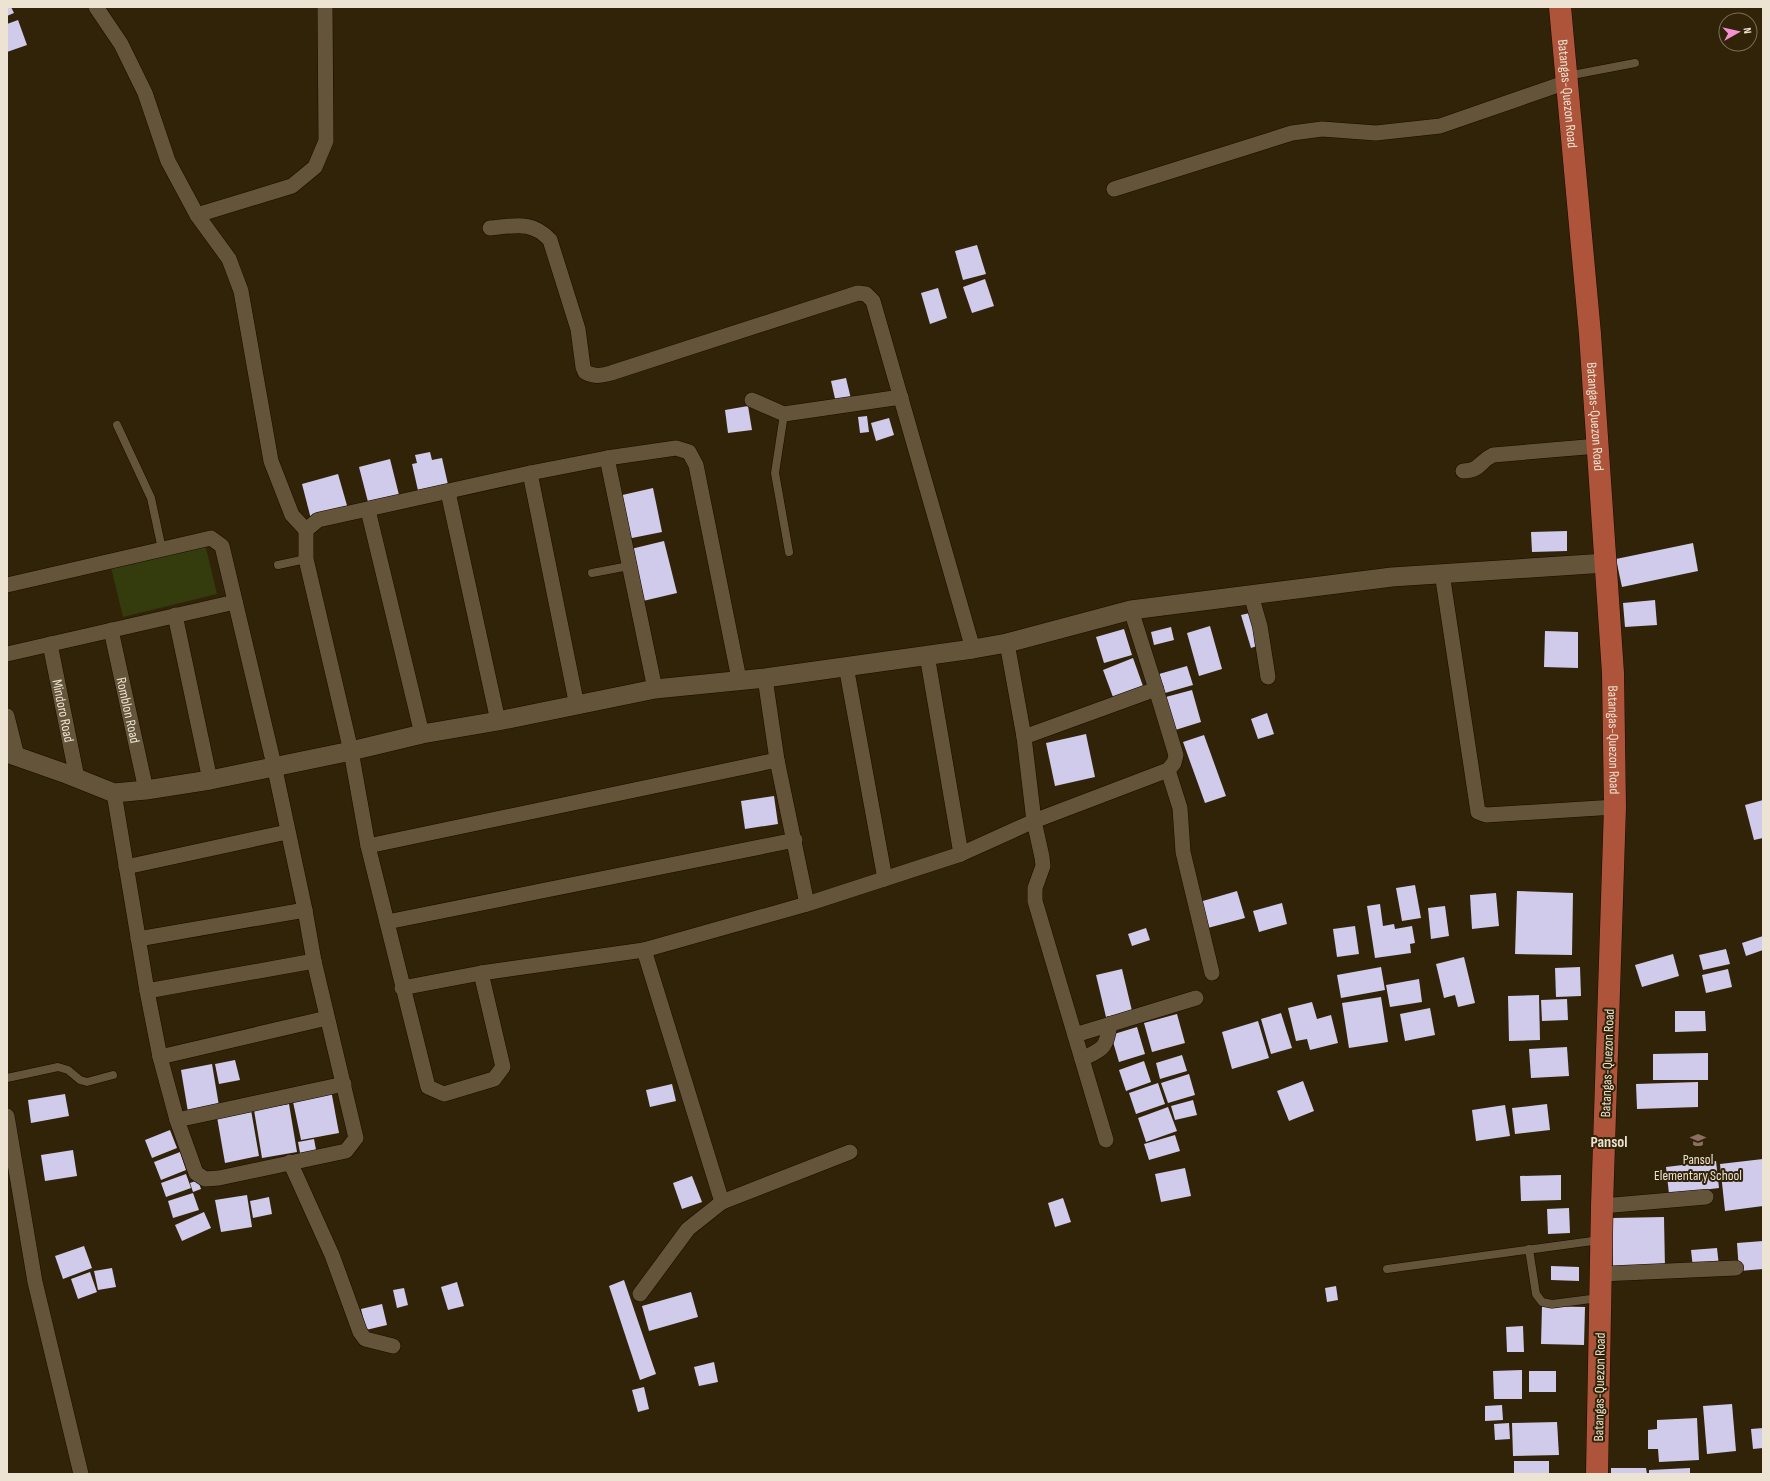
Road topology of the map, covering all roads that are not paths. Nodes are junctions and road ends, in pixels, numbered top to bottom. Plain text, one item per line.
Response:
1 (96, 7) edge
2 (324, 7) edge
3 (1560, 7) edge
4 (1635, 63) dead end
5 (1567, 79) junction
6 (1114, 189) dead end
7 (197, 215) junction
8 (490, 228) dead end
9 (901, 398) junction
10 (752, 400) dead end
11 (784, 414) junction
12 (117, 425) dead end
13 (1598, 446) junction
14 (607, 458) junction
15 (1463, 471) dead end
16 (530, 473) junction
17 (448, 492) junction
18 (368, 510) junction
19 (306, 530) junction
20 (162, 549) junction
21 (789, 552) dead end
22 (306, 559) junction
23 (1606, 563) junction
24 (278, 565) dead end
25 (629, 566) junction
26 (592, 573) dead end
27 (1442, 573) junction
28 (7, 585) edge
29 (1251, 595) junction
30 (235, 602) junction
31 (1131, 610) junction
32 (175, 616) junction
33 (111, 630) junction
34 (1007, 643) junction
35 (50, 644) junction
36 (973, 649) junction
37 (7, 654) edge
38 (927, 655) junction
39 (846, 666) junction
40 (1268, 677) dead end
41 (765, 678) junction
42 (739, 680) junction
43 (655, 689) junction
44 (1156, 689) junction
45 (577, 706) junction
46 (7, 716) edge
47 (498, 721) junction
48 (422, 734) junction
49 (1024, 737) junction
50 (351, 751) junction
51 (12, 755) edge
52 (777, 760) junction
53 (274, 765) junction
54 (1168, 770) junction
55 (77, 778) junction
56 (210, 780) junction
57 (146, 790) junction
58 (114, 793) junction
59 (1615, 807) junction
60 (1034, 821) junction
61 (287, 832) junction
62 (795, 840) junction
63 (368, 846) junction
64 (961, 854) junction
65 (126, 867) junction
66 (885, 879) junction
67 (807, 904) junction
68 (305, 910) junction
69 (386, 922) junction
70 (138, 938) junction
71 (644, 950) junction
72 (314, 960) junction
73 (481, 973) junction
74 (1212, 973) dead end
75 (402, 988) junction
76 (147, 990) junction
77 (1196, 998) dead end
78 (327, 1018) junction
79 (1110, 1024) junction
80 (1075, 1035) junction
81 (160, 1057) junction
82 (1082, 1059) junction
83 (113, 1076) dead end
84 (7, 1078) edge
85 (344, 1084) junction
86 (7, 1116) edge
87 (177, 1120) junction
88 (1106, 1140) dead end
89 (850, 1152) dead end
90 (290, 1162) junction
91 (1706, 1197) dead end
92 (722, 1202) junction
93 (1602, 1206) junction
94 (1601, 1240) junction
95 (1529, 1249) junction
96 (1736, 1268) dead end
97 (1387, 1269) dead end
98 (1601, 1274) junction
99 (640, 1294) dead end
100 (1600, 1297) junction
101 (393, 1346) dead end
102 (81, 1474) edge
103 (1597, 1474) edge

1 - 7 street
2 - 7 street
3 - 5 main road, Batangas-Quezon Road
4 - 5 lane
5 - 6 street
5 - 13 main road, Batangas-Quezon Road
7 - 19 street
8 - 9 street
9 - 11 street
9 - 36 street
10 - 11 street
11 - 21 lane
12 - 20 lane
13 - 15 street
13 - 23 main road, Batangas-Quezon Road
14 - 16 street
14 - 25 street
14 - 42 street
16 - 17 street
16 - 45 street
17 - 18 street
17 - 47 street
18 - 19 street
18 - 48 street
19 - 22 street
20 - 28 street
20 - 30 street
22 - 24 lane
22 - 50 street
23 - 27 street
23 - 59 main road, Batangas-Quezon Road
25 - 26 lane
25 - 43 street
27 - 29 street
27 - 59 street
29 - 31 street
29 - 40 street
30 - 32 street
30 - 53 street
31 - 34 street
31 - 44 street
32 - 33 street
32 - 56 street
33 - 35 street
33 - 57 street, Romblon Road
34 - 36 street
34 - 49 street
35 - 37 street
35 - 55 street, Mindoro Road
36 - 38 street
38 - 39 street
38 - 64 street
39 - 41 street
39 - 66 street
41 - 42 street
41 - 52 street
42 - 43 street
43 - 45 street
44 - 49 street
44 - 54 street
45 - 47 street
46 - 51 street
47 - 48 street
48 - 50 street
49 - 60 street
50 - 53 street
50 - 63 street
51 - 55 street
52 - 62 street
52 - 63 street
53 - 56 street
53 - 61 street
54 - 60 street
54 - 74 street
55 - 58 street
56 - 57 street
57 - 58 street
58 - 65 street
59 - 93 main road, Batangas-Quezon Road
60 - 64 street
60 - 80 street
61 - 65 street
61 - 68 street
62 - 67 street
62 - 69 street
63 - 69 street
64 - 66 street
65 - 70 street
66 - 67 street
67 - 71 street
68 - 70 street
68 - 72 street
69 - 75 street
70 - 76 street
71 - 73 street
71 - 92 street
72 - 76 street
72 - 78 street
73 - 75 street
73 - 75 street
76 - 81 street
77 - 79 street
78 - 81 street
78 - 85 street
79 - 80 street
79 - 82 street
80 - 82 street
81 - 87 street
82 - 88 street
83 - 84 lane
85 - 87 street
85 - 90 street
86 - 102 street
87 - 90 street
89 - 92 street
90 - 101 street
91 - 93 street
92 - 99 street
93 - 94 main road, Batangas-Quezon Road
94 - 95 lane
94 - 98 main road, Batangas-Quezon Road
95 - 97 lane
95 - 100 lane
96 - 98 street
98 - 100 main road, Batangas-Quezon Road
100 - 103 main road, Batangas-Quezon Road

